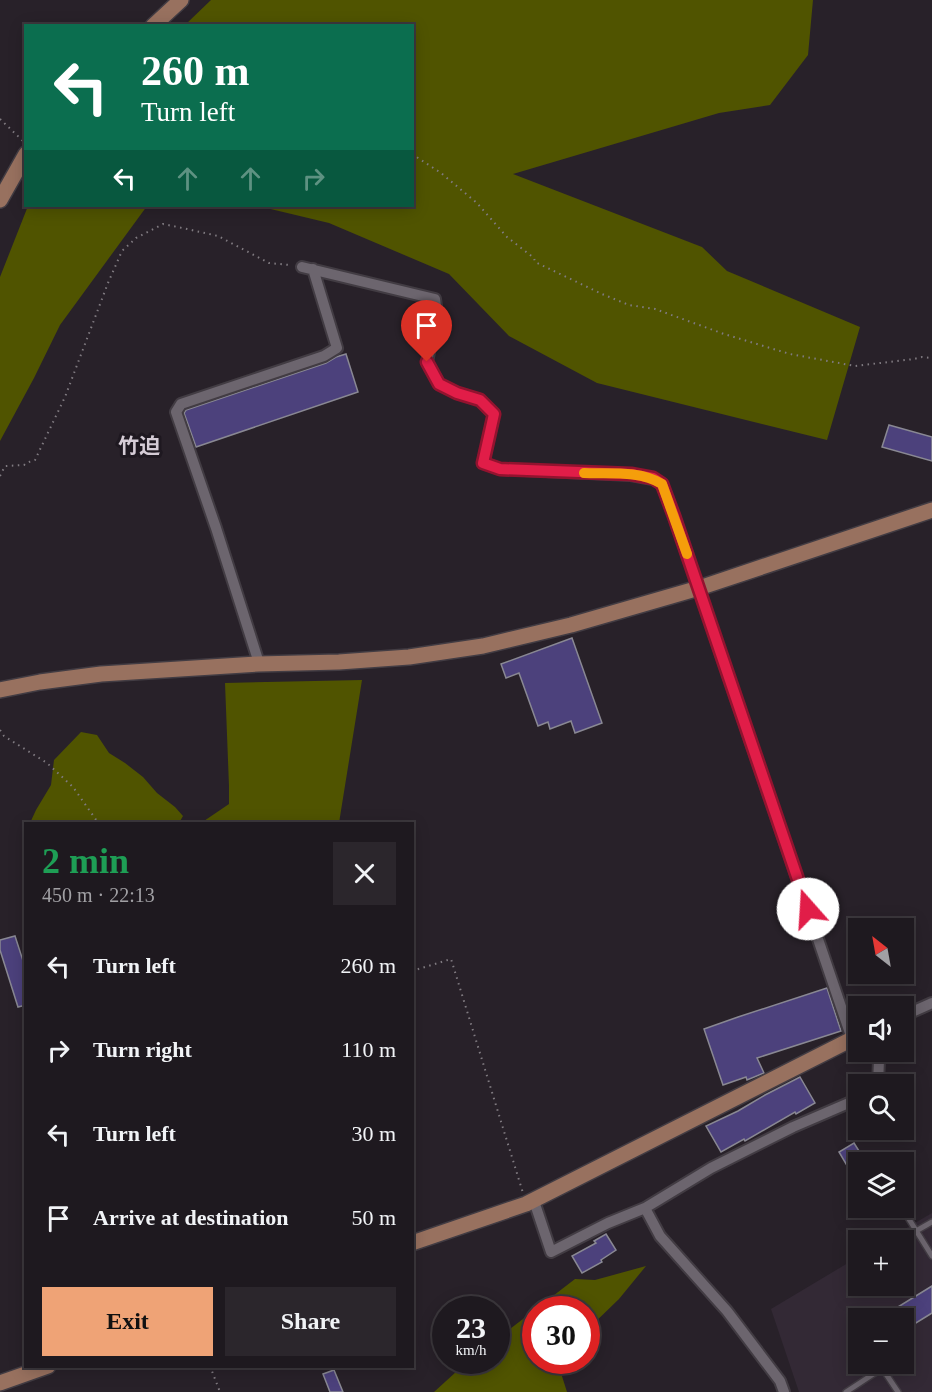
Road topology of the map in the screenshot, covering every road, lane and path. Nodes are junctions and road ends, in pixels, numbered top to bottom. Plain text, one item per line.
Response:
1 (181, 0) edge
2 (155, 24) edge
3 (0, 119) edge
4 (24, 141) edge
5 (414, 155) edge
6 (24, 158) edge
7 (0, 200) edge
8 (308, 268) junction
9 (932, 358) edge
10 (0, 476) edge
11 (932, 510) edge
12 (699, 588) junction
13 (259, 663) junction
14 (0, 690) edge
15 (0, 730) edge
16 (98, 822) edge
17 (414, 970) edge
18 (932, 1003) edge
19 (914, 1011) edge
20 (848, 1018) edge
21 (848, 1042) edge
22 (848, 1103) edge
23 (530, 1202) junction
24 (645, 1208) junction
25 (908, 1218) edge
26 (932, 1222) edge
27 (916, 1231) junction
28 (414, 1242) edge
29 (932, 1256) edge
30 (42, 1368) edge
31 (211, 1368) edge
32 (0, 1383) edge
33 (220, 1392) edge
34 (784, 1392) edge
35 (846, 1392) edge
36 (898, 1392) edge

1 - 2 street
3 - 4 path
5 - 9 path
6 - 7 street
8 - 10 path
8 - 12 street
8 - 13 street
11 - 12 street
12 - 13 street
12 - 20 street
13 - 14 street
15 - 16 path
17 - 23 path
18 - 19 street
21 - 23 street
22 - 24 street
23 - 24 street
23 - 28 street
24 - 34 street
25 - 27 lane
26 - 27 lane
27 - 29 lane
30 - 32 street
31 - 33 path
35 - 36 lane

